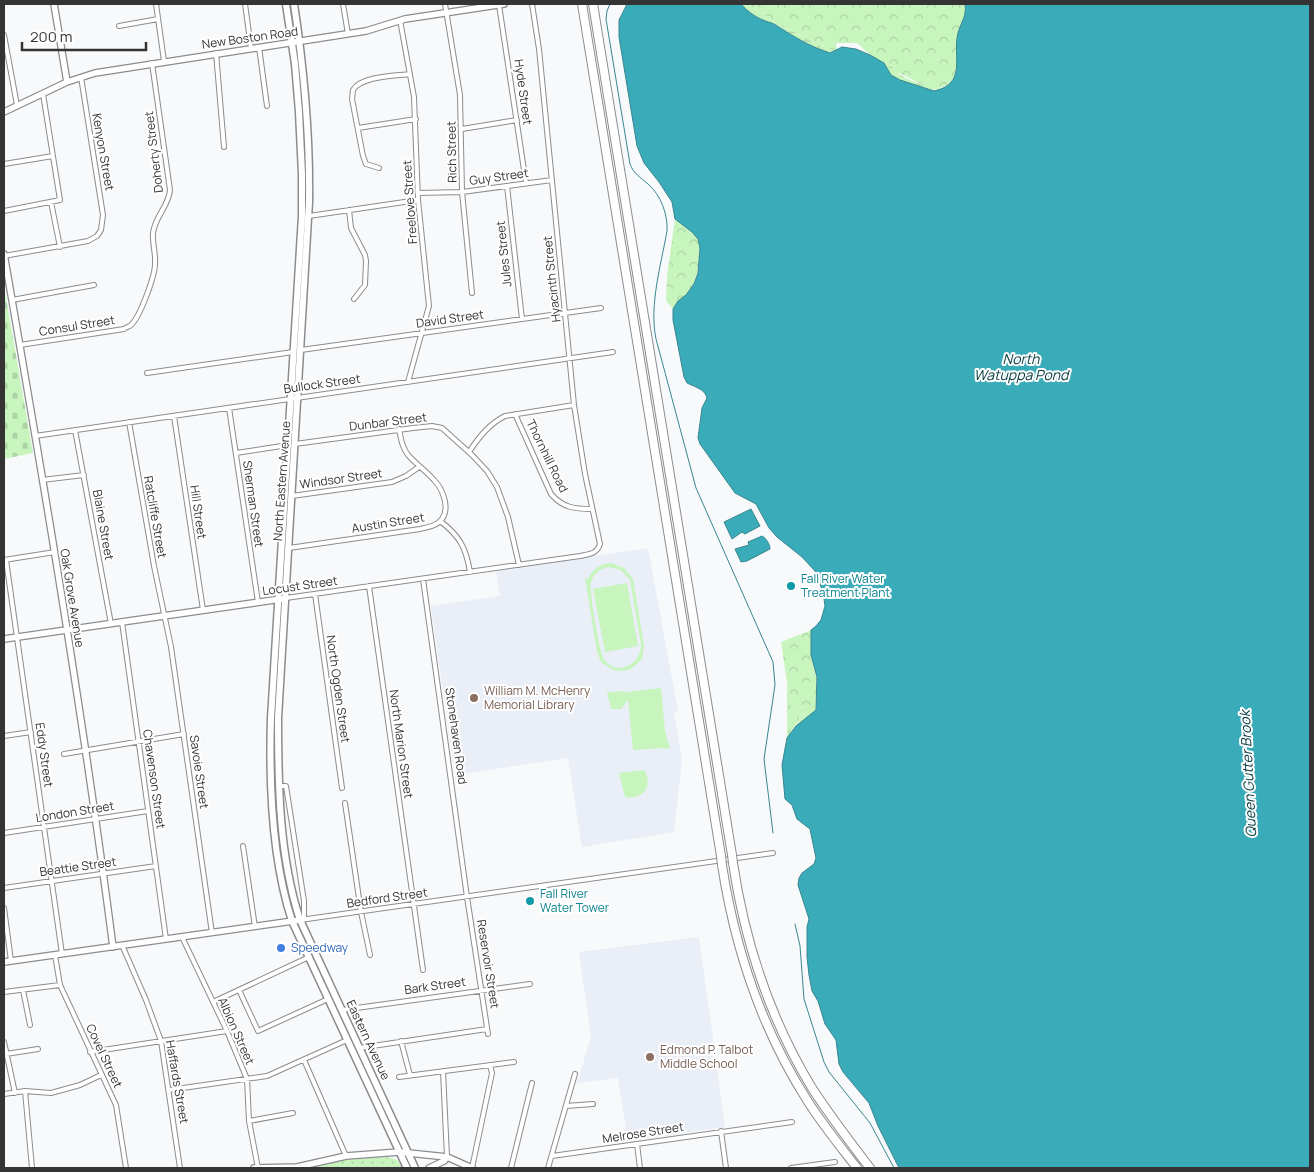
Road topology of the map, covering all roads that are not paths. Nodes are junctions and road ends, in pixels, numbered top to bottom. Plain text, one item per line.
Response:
1 (54, 4) edge
2 (156, 4) edge
3 (245, 4) edge
4 (286, 4) edge
5 (294, 4) edge
6 (344, 4) edge
7 (445, 4) edge
8 (502, 4) edge
9 (532, 4) edge
10 (582, 4) edge
11 (593, 4) edge
12 (446, 12) junction
13 (158, 19) junction
14 (400, 20) junction
15 (119, 26) dead end
16 (348, 34) junction
17 (4, 35) edge
18 (299, 41) junction
19 (292, 42) junction
20 (259, 47) junction
21 (250, 48) junction
22 (216, 53) junction
23 (164, 61) junction
24 (152, 63) junction
25 (410, 74) junction
26 (80, 77) junction
27 (68, 82) junction
28 (42, 94) junction
29 (17, 106) junction
30 (267, 106) dead end
31 (4, 112) edge
32 (416, 119) junction
33 (516, 120) junction
34 (358, 128) junction
35 (462, 129) junction
36 (224, 147) dead end
37 (53, 156) junction
38 (4, 164) edge
39 (379, 168) dead end
40 (552, 180) junction
41 (526, 183) junction
42 (506, 186) junction
43 (462, 192) junction
44 (418, 193) junction
45 (418, 200) junction
46 (51, 202) junction
47 (4, 210) edge
48 (349, 210) junction
49 (309, 216) junction
50 (153, 234) joint
51 (60, 247) junction
52 (4, 255) edge
53 (94, 285) dead end
54 (472, 293) dead end
55 (354, 299) dead end
56 (12, 300) junction
57 (601, 308) dead end
58 (565, 314) junction
59 (522, 319) junction
60 (422, 333) junction
61 (20, 345) junction
62 (301, 350) junction
63 (294, 352) junction
64 (612, 352) dead end
65 (570, 358) junction
66 (147, 373) dead end
67 (408, 382) junction
68 (298, 397) junction
69 (291, 398) junction
70 (574, 405) junction
71 (229, 408) junction
72 (515, 414) junction
73 (174, 416) junction
74 (129, 422) junction
75 (75, 430) junction
76 (399, 430) junction
77 (35, 436) junction
78 (295, 444) junction
79 (288, 445) junction
80 (469, 452) junction
81 (236, 453) junction
82 (419, 467) junction
83 (84, 475) junction
84 (42, 480) junction
85 (292, 496) junction
86 (592, 509) junction
87 (440, 521) junction
88 (289, 548) junction
89 (598, 550) joint
90 (55, 552) junction
91 (5, 560) edge
92 (519, 565) junction
93 (470, 572) junction
94 (423, 579) junction
95 (369, 586) junction
96 (315, 594) junction
97 (286, 598) junction
98 (278, 599) junction
99 (258, 602) junction
100 (203, 610) junction
101 (163, 616) junction
102 (122, 622) junction
103 (110, 624) junction
104 (68, 630) junction
105 (17, 637) junction
106 (4, 639) edge
107 (31, 732) junction
108 (184, 734) junction
109 (4, 736) edge
110 (139, 742) junction
111 (86, 750) junction
112 (64, 754) dead end
113 (279, 786) junction
114 (342, 788) dead end
115 (345, 803) dead end
116 (148, 810) junction
117 (96, 820) junction
118 (45, 827) junction
119 (4, 833) edge
120 (243, 846) dead end
121 (774, 854) dead end
122 (156, 866) junction
123 (103, 874) junction
124 (52, 881) junction
125 (4, 888) edge
126 (467, 897) junction
127 (414, 905) junction
128 (4, 908) edge
129 (360, 912) junction
130 (302, 920) junction
131 (292, 921) junction
132 (255, 927) junction
133 (212, 933) junction
134 (182, 937) junction
135 (166, 939) junction
136 (122, 946) junction
137 (113, 947) junction
138 (62, 954) junction
139 (316, 954) junction
140 (55, 955) junction
141 (370, 955) dead end
142 (309, 958) junction
143 (11, 961) junction
144 (4, 962) edge
145 (423, 970) dead end
146 (530, 984) dead end
147 (60, 985) junction
148 (23, 990) junction
149 (239, 990) junction
150 (481, 990) junction
151 (4, 992) edge
152 (331, 997) junction
153 (213, 1002) junction
154 (342, 1011) junction
155 (335, 1013) junction
156 (30, 1025) dead end
157 (227, 1031) junction
158 (354, 1037) junction
159 (347, 1040) junction
160 (161, 1041) junction
161 (401, 1041) junction
162 (4, 1042) edge
163 (4, 1046) edge
164 (359, 1048) junction
165 (38, 1049) dead end
166 (352, 1050) junction
167 (90, 1052) junction
168 (6, 1054) junction
169 (304, 1060) junction
170 (514, 1062) dead end
171 (490, 1065) junction
172 (443, 1071) junction
173 (575, 1074) dead end
174 (101, 1075) junction
175 (410, 1075) junction
176 (399, 1077) dead end
177 (247, 1079) junction
178 (532, 1084) dead end
179 (169, 1090) junction
180 (26, 1091) junction
181 (14, 1093) junction
182 (4, 1094) edge
183 (593, 1104) dead end
184 (566, 1106) junction
185 (293, 1113) dead end
186 (250, 1121) junction
187 (792, 1122) dead end
188 (721, 1131) junction
189 (637, 1144) junction
190 (399, 1152) junction
191 (408, 1152) junction
192 (346, 1156) junction
193 (552, 1156) junction
194 (447, 1157) junction
195 (835, 1162) dead end
196 (32, 1168) edge
197 (126, 1168) edge
198 (180, 1168) edge
199 (256, 1168) edge
200 (286, 1168) edge
201 (407, 1168) edge
202 (415, 1168) edge
203 (429, 1168) edge
204 (472, 1168) edge
205 (511, 1168) edge
206 (548, 1168) edge
207 (640, 1168) edge
208 (726, 1168) edge
209 (791, 1168) edge
210 (857, 1168) edge
211 (870, 1168) edge

1 - 27 street
2 - 13 street
3 - 21 street
4 - 19 main road, North Eastern Avenue
5 - 18 main road, North Eastern Avenue
6 - 16 street
7 - 12 street, Rich Street
8 - 12 street, New Boston Road
8 - 33 street, Hyde Street
9 - 40 street, Hyacinth Street
10 - 210 highway
11 - 211 highway
12 - 14 street, New Boston Road
12 - 35 street, Rich Street
13 - 15 street
13 - 23 street
14 - 16 street, New Boston Road
14 - 25 street, Freelove Street
16 - 18 street, New Boston Road
17 - 29 street
18 - 19 street, New Boston Road
18 - 49 main road, North Eastern Avenue
19 - 20 street, New Boston Road
19 - 63 main road, North Eastern Avenue
20 - 21 street, New Boston Road
20 - 30 street
21 - 22 street, New Boston Road
22 - 23 street, New Boston Road
22 - 36 street
23 - 24 street, New Boston Road
24 - 26 street, New Boston Road
24 - 50 street, Doherty Street
25 - 32 street, Freelove Street
25 - 34 street
26 - 27 street, New Boston Road
26 - 51 street, Kenyon Street
27 - 28 street, New Boston Road
28 - 29 street, New Boston Road
28 - 37 street
29 - 31 street, New Boston Road
32 - 34 street
32 - 44 street, Freelove Street
33 - 35 street
33 - 41 street, Hyde Street
34 - 39 street
35 - 43 street, Rich Street
37 - 38 street
37 - 46 street
40 - 41 street, Guy Street
40 - 58 street, Hyacinth Street
41 - 42 street, Guy Street
42 - 43 street, Guy Street
42 - 59 street, Jules Street
43 - 44 street, Guy Street
43 - 54 street, Rich Street
44 - 45 street, Freelove Street
45 - 48 street
45 - 60 street, Freelove Street
46 - 47 street
46 - 51 street
48 - 49 street
48 - 55 street
49 - 62 main road, North Eastern Avenue
50 - 61 street, Consul Street
51 - 52 street
52 - 56 street, Oak Grove Avenue
53 - 56 street
56 - 61 street, Oak Grove Avenue
57 - 58 street, David Street
58 - 59 street, David Street
58 - 65 street, Hyacinth Street
59 - 60 street, David Street
60 - 62 street, David Street
60 - 67 street, Freelove Street
61 - 77 street, Oak Grove Avenue
62 - 68 main road, North Eastern Avenue
63 - 66 street
63 - 69 main road, North Eastern Avenue
64 - 65 street, Bullock Street
65 - 67 street, Bullock Street
65 - 70 street, Hyacinth Street
67 - 68 street, Bullock Street
68 - 69 street, Bullock Street
68 - 78 main road, North Eastern Avenue
69 - 71 street, Bullock Street
69 - 79 main road, North Eastern Avenue
70 - 72 street
70 - 86 street, Hyacinth Street
71 - 73 street, Bullock Street
71 - 81 street, Sherman Street
72 - 80 street
72 - 86 street, Thornhill Road
73 - 74 street, Bullock Street
73 - 100 street, Hill Street
74 - 75 street, Bullock Street
74 - 101 street, Ratcliffe Street
75 - 77 street, Bullock Street
75 - 83 street, Blaine Street
76 - 78 street, Dunbar Street
76 - 80 street, Dunbar Street
76 - 82 street, Austin Street
77 - 84 street, Oak Grove Avenue
78 - 85 main road, North Eastern Avenue
79 - 81 street
79 - 98 main road, North Eastern Avenue
80 - 92 street, Dunbar Street
81 - 99 street, Sherman Street
82 - 85 street, Windsor Street
82 - 87 street, Austin Street
83 - 84 street
83 - 103 street, Blaine Street
84 - 90 street, Oak Grove Avenue
85 - 88 main road, North Eastern Avenue
86 - 89 street, Hyacinth Street
87 - 88 street, Austin Street
87 - 93 street
88 - 97 main road, North Eastern Avenue
89 - 92 street, Locust Street
90 - 91 street
90 - 104 street, Oak Grove Avenue
91 - 105 street, Eddy Street
92 - 93 street, Locust Street
93 - 94 street, Locust Street
94 - 95 street, Locust Street
94 - 126 street, Stonehaven Road
95 - 96 street, Locust Street
95 - 127 street, North Marion Street
96 - 97 street, Locust Street
96 - 114 street, North Ogden Street
97 - 98 street, Locust Street
97 - 113 main road, North Eastern Avenue
98 - 99 street, Locust Street
98 - 131 main road, North Eastern Avenue
99 - 100 street, Locust Street
100 - 101 street, Locust Street
101 - 102 street, Locust Street
101 - 108 street, Savoie Street
102 - 103 street, Locust Street
102 - 110 street, Chavenson Street
103 - 104 street, Locust Street
104 - 105 street, Locust Street
104 - 111 street, Oak Grove Avenue
105 - 106 street, Locust Street
105 - 107 street, Eddy Street
107 - 109 street
107 - 118 street, Eddy Street
108 - 110 street
108 - 133 street, Savoie Street
110 - 111 street
110 - 116 street, Chavenson Street
111 - 112 street
111 - 117 street, Oak Grove Avenue
113 - 130 main road, North Eastern Avenue
113 - 130 street
115 - 129 street
116 - 117 street, London Street
116 - 122 street, Chavenson Street
117 - 118 street, London Street
117 - 123 street, Oak Grove Avenue
118 - 119 street, London Street
118 - 124 street, Eddy Street
120 - 132 street
121 - 126 street, Bedford Street
122 - 123 street, Beattie Street
122 - 135 street, Chavenson Street
123 - 124 street, Beattie Street
123 - 137 street, Oak Grove Avenue
124 - 125 street, Beattie Street
124 - 138 street, Eddy Street
126 - 127 street, Bedford Street
126 - 150 street, Reservoir Street
127 - 129 street, Bedford Street
127 - 145 street, North Marion Street
128 - 143 street
129 - 130 street, Bedford Street
129 - 141 street
130 - 131 street, Bedford Street
130 - 139 main road, Eastern Avenue
131 - 132 street, Bedford Street
131 - 142 main road, Eastern Avenue
132 - 133 street, Bedford Street
133 - 134 street, Bedford Street
134 - 135 street, Bedford Street
134 - 153 street, Albion Street
135 - 136 street, Bedford Street
136 - 137 street, Bedford Street
136 - 160 street, Haffards Street
137 - 138 street, Bedford Street
138 - 140 street, Bedford Street
139 - 142 street
139 - 152 main road, Eastern Avenue
140 - 143 street, Bedford Street
140 - 147 street, Covel Street
142 - 149 street
142 - 152 main road, Eastern Avenue
143 - 144 street, Bedford Street
146 - 150 street, Bark Street
147 - 148 street
147 - 167 street, Covel Street
148 - 151 street
148 - 156 street
149 - 152 street
149 - 153 street
150 - 154 street, Bark Street
150 - 161 street, Reservoir Street
152 - 154 main road, Eastern Avenue
152 - 155 main road, Eastern Avenue
153 - 157 street, Albion Street
154 - 155 street, Bark Street
154 - 158 main road, Eastern Avenue
155 - 159 main road, Eastern Avenue
157 - 160 street
157 - 177 street, Albion Street
158 - 159 street
158 - 164 main road, Eastern Avenue
159 - 166 main road, Eastern Avenue
159 - 169 street
160 - 167 street
160 - 179 street, Haffards Street
161 - 164 street
161 - 175 street
162 - 163 street
163 - 168 street
164 - 166 street
164 - 191 main road, Eastern Avenue
165 - 168 street
166 - 190 main road, Eastern Avenue
167 - 174 street, Covel Street
168 - 181 street
169 - 177 street
169 - 192 street
170 - 171 street
171 - 172 street
171 - 204 street
172 - 175 street
172 - 194 street
173 - 184 street
174 - 180 street
174 - 197 street, Covel Street
175 - 176 street
177 - 179 street
177 - 186 street, Albion Street
178 - 205 street
179 - 198 street, Haffards Street
180 - 181 street
180 - 196 street
181 - 182 street
183 - 184 street
184 - 193 street
185 - 186 street
186 - 199 street, Albion Street
187 - 188 street, Melrose Street
188 - 189 street, Melrose Street
188 - 208 street
189 - 193 street, Melrose Street
189 - 207 street
190 - 191 street
190 - 192 street
190 - 201 main road, Eastern Avenue
191 - 194 street
191 - 202 main road, Eastern Avenue
192 - 200 street
193 - 206 street
194 - 203 street
194 - 204 street
195 - 209 street
199 - 200 street

